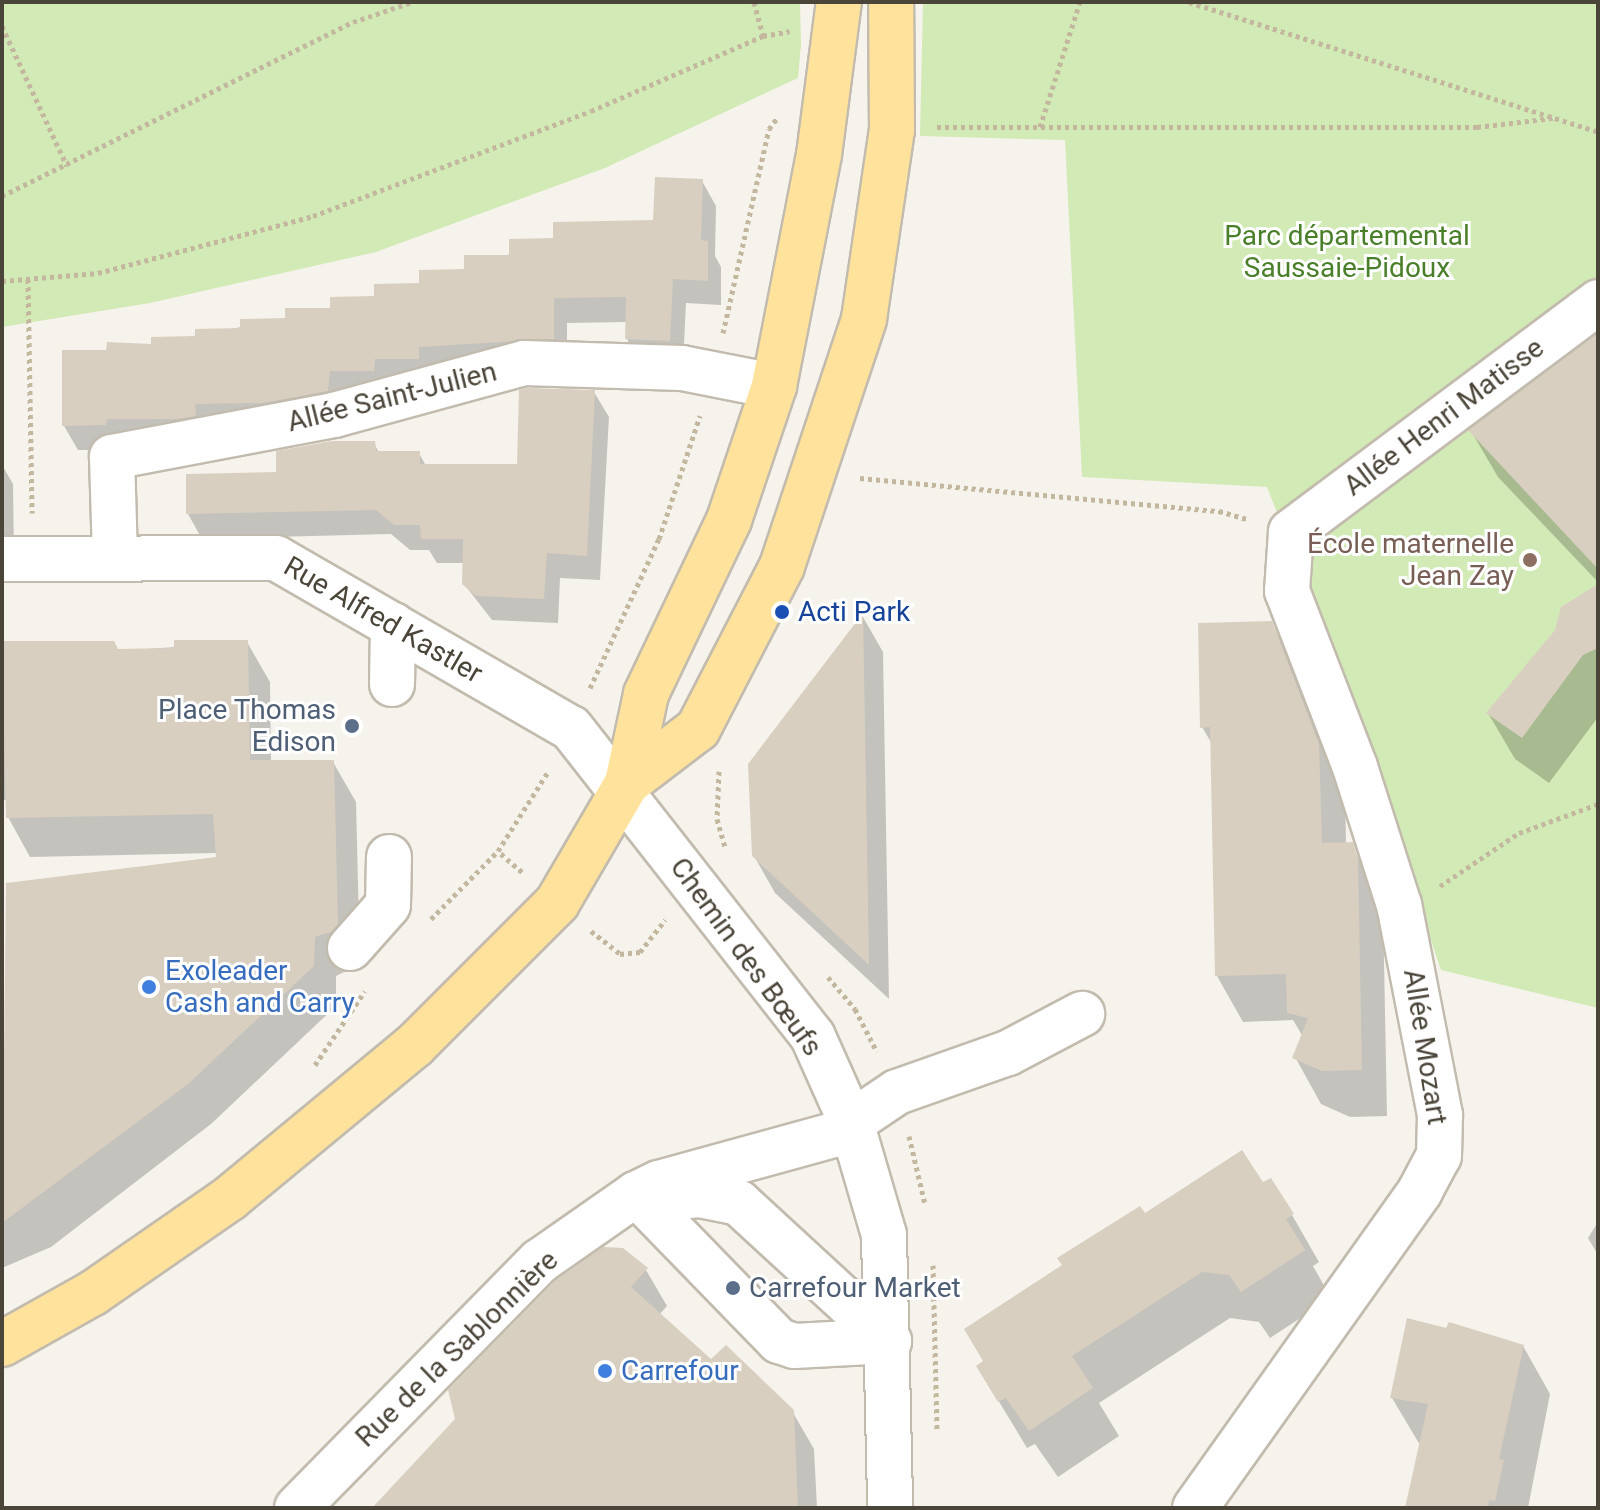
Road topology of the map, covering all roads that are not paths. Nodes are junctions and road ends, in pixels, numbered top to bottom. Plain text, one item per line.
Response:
1 (839, 2) edge
2 (891, 2) edge
3 (1598, 302) edge
4 (774, 386) junction
5 (1291, 532) joint
6 (115, 558) junction
7 (17, 559) edge
8 (393, 625) junction
9 (392, 684) dead end
10 (624, 790) junction
11 (389, 857) dead end
12 (350, 948) dead end
13 (1082, 1014) dead end
14 (851, 1122) junction
15 (641, 1198) junction
16 (889, 1341) junction
17 (2, 1344) edge
18 (297, 1508) edge
19 (890, 1508) edge
20 (1195, 1508) edge

1 - 4 main road
2 - 10 main road
3 - 5 street, Allée Henri Matisse
4 - 6 street, Allée Saint-Julien
4 - 10 main road
5 - 20 street, Allée Mozart
6 - 7 street, Rue Alfred Kastler
6 - 8 street, Rue Alfred Kastler
8 - 9 street
8 - 10 street, Rue Alfred Kastler
10 - 14 street, Chemin des Bœufs
10 - 17 main road
11 - 12 street
13 - 14 street, Rue de la Sablonnière
14 - 15 street, Rue de la Sablonnière
14 - 16 street, Chemin des Bœufs
15 - 16 street
15 - 16 street
15 - 18 street, Rue de la Sablonnière
16 - 19 street, Chemin des Bœufs

